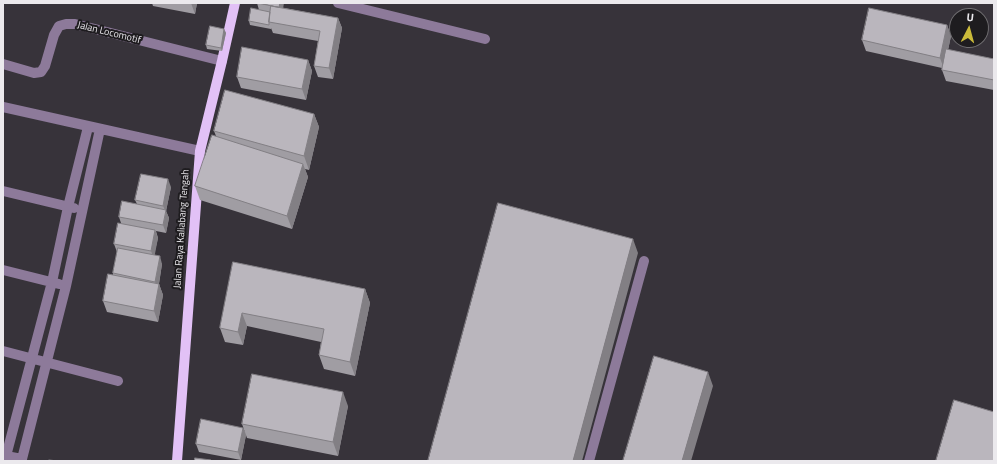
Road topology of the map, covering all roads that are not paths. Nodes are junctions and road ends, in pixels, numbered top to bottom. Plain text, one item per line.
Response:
1 (234, 3) edge
2 (338, 3) edge
3 (485, 39) dead end
4 (222, 61) junction
5 (3, 64) edge
6 (3, 107) edge
7 (88, 126) junction
8 (100, 129) junction
9 (200, 151) junction
10 (3, 190) edge
11 (68, 207) junction
12 (82, 210) junction
13 (644, 261) dead end
14 (3, 270) edge
15 (52, 282) junction
16 (66, 286) junction
17 (3, 351) edge
18 (32, 358) junction
19 (47, 362) junction
20 (118, 381) dead end
21 (7, 433) edge
22 (177, 461) edge
23 (589, 461) edge

1 - 4 main road, Jalan Raya Kaliabang Tengah
2 - 3 street
4 - 5 street, Jalan Locomotif
4 - 9 main road, Jalan Raya Kaliabang Tengah
6 - 7 street
7 - 8 street
7 - 11 street
8 - 9 street
8 - 12 street
9 - 22 main road, Jalan Raya Kaliabang Tengah
10 - 11 street
11 - 12 street
11 - 15 street
12 - 16 street
13 - 23 street
14 - 15 street
15 - 16 street
15 - 18 street
16 - 19 street
17 - 18 street
18 - 19 street
18 - 21 street
19 - 20 street
19 - 21 street

